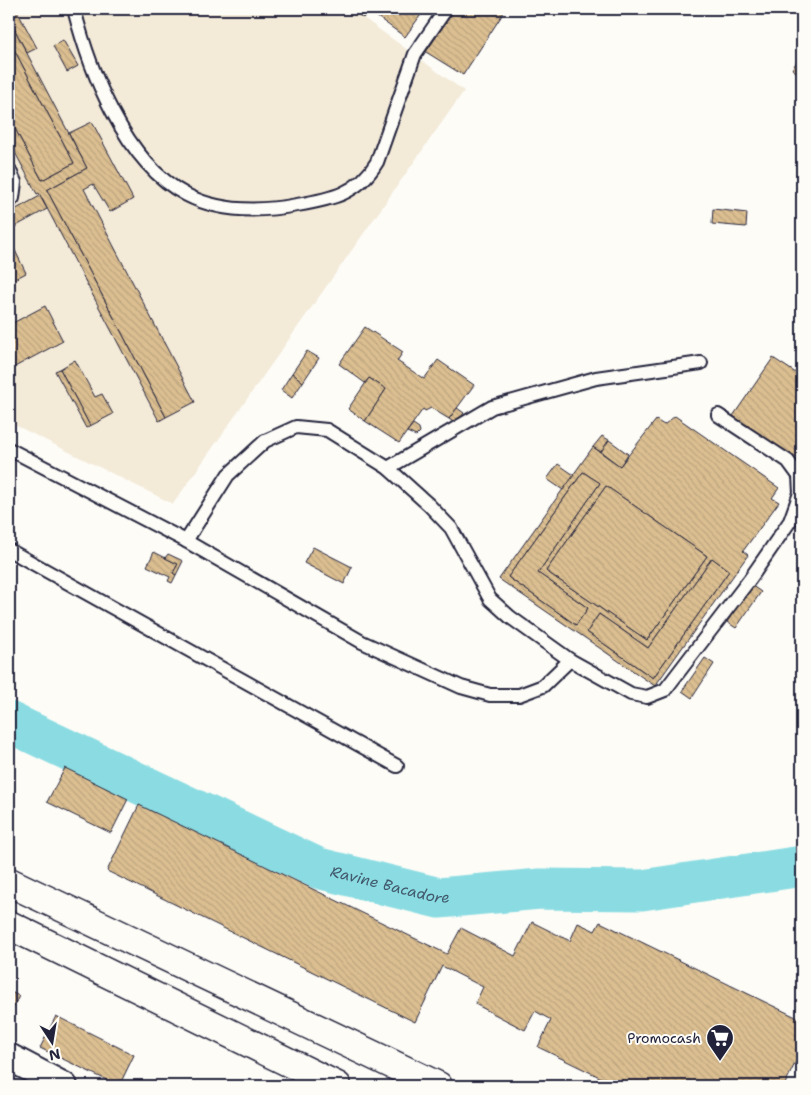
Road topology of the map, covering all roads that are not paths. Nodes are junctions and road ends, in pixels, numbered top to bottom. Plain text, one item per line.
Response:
1 (74, 9) edge
2 (446, 9) edge
3 (9, 169) edge
4 (9, 202) edge
5 (701, 363) dead end
6 (718, 416) dead end
7 (9, 449) edge
8 (388, 468) junction
9 (186, 541) junction
10 (9, 550) edge
11 (570, 660) junction
12 (396, 766) dead end
13 (9, 882) edge
14 (9, 924) edge
15 (9, 1057) edge
16 (64, 1086) edge
17 (337, 1086) edge
18 (438, 1086) edge

1 - 2 lane
3 - 4 lane
5 - 8 lane
6 - 11 lane
7 - 9 lane
8 - 9 lane
8 - 11 lane
9 - 11 lane
10 - 12 lane
13 - 18 main road
14 - 17 main road
15 - 16 street

